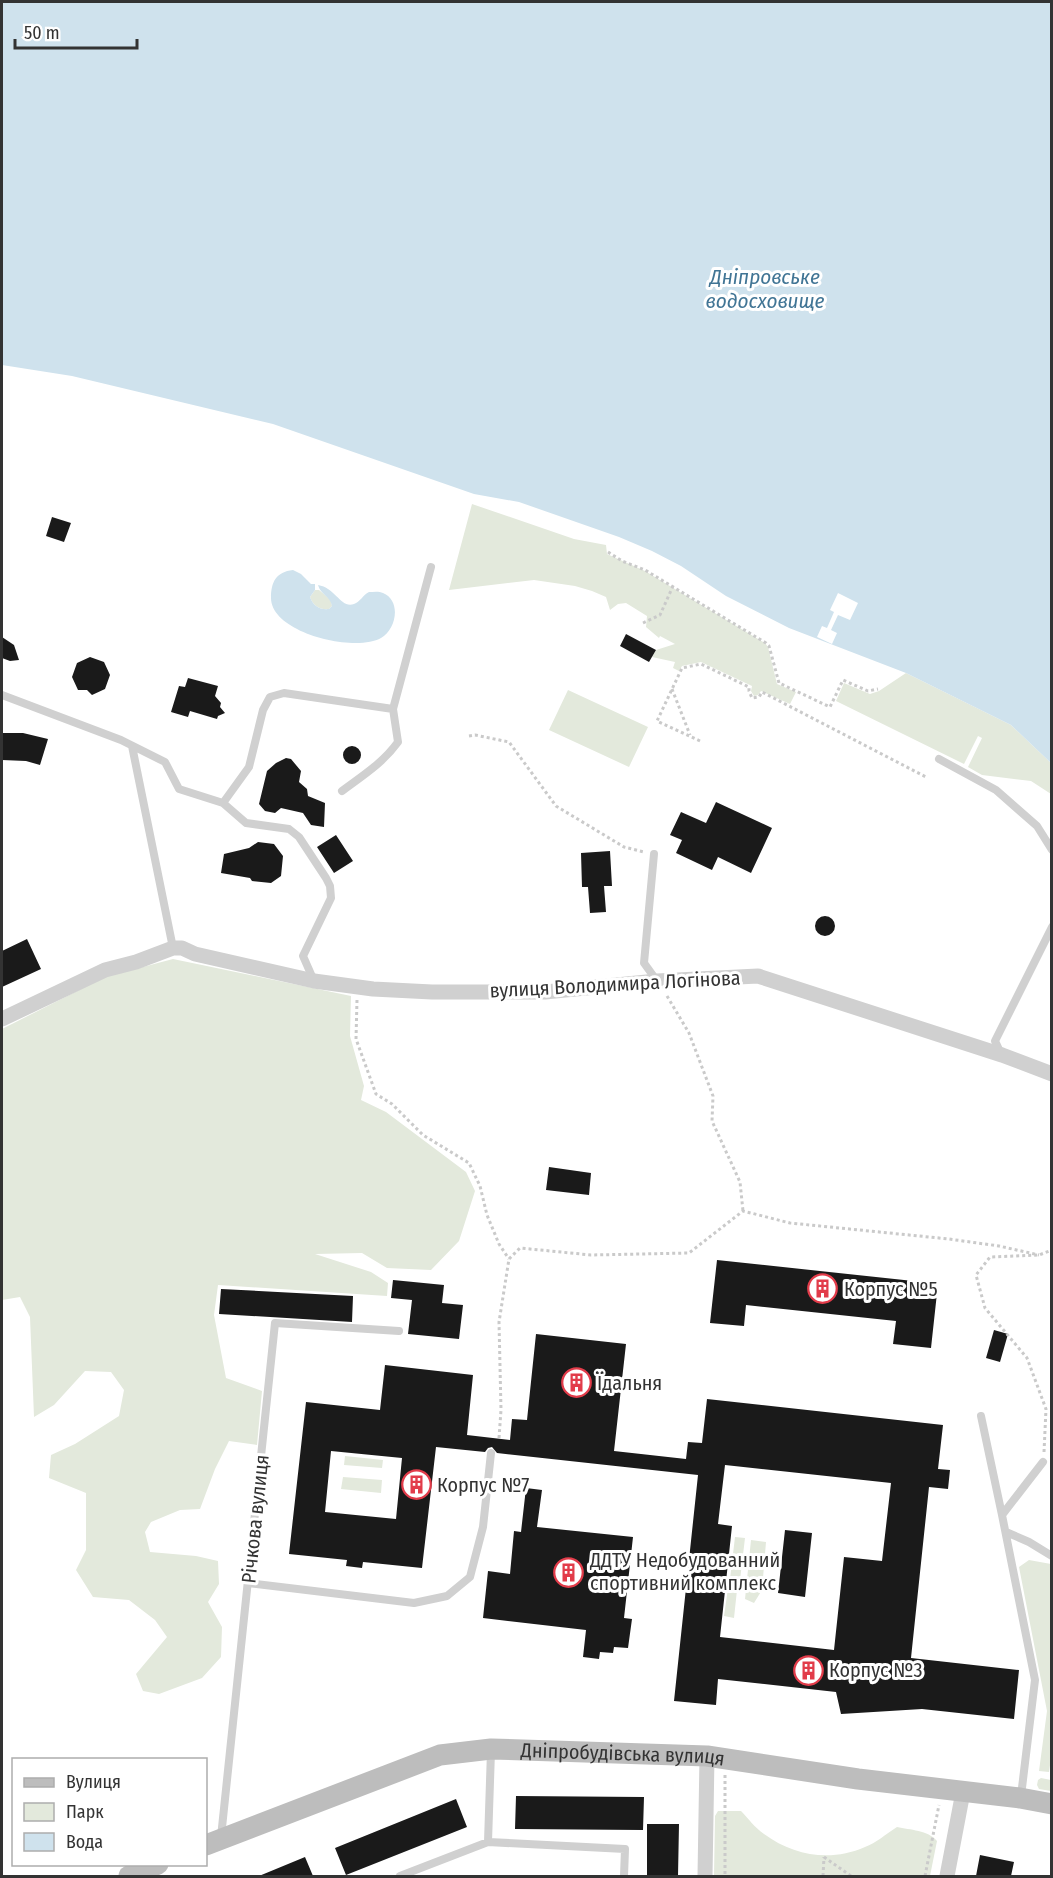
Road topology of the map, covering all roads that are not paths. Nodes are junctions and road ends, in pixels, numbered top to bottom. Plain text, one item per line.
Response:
1 (431, 567) dead end
2 (2, 695) edge
3 (393, 709) junction
4 (132, 746) junction
5 (939, 759) dead end
6 (342, 791) dead end
7 (223, 803) junction
8 (1052, 850) edge
9 (654, 854) road end
10 (1052, 927) edge
11 (173, 948) junction
12 (314, 981) junction
13 (657, 981) junction
14 (2, 1019) edge
15 (1002, 1055) junction
16 (1052, 1074) edge
17 (399, 1331) dead end
18 (981, 1416) dead end
19 (491, 1453) dead end
20 (1043, 1462) road end
21 (1002, 1515) junction
22 (1006, 1532) junction
23 (1052, 1556) edge
24 (249, 1583) junction
25 (491, 1749) junction
26 (716, 1757) junction
27 (953, 1790) junction
28 (1020, 1798) junction
29 (1052, 1804) edge
30 (213, 1842) edge
31 (488, 1842) junction
32 (153, 1866) edge
33 (129, 1876) edge
34 (400, 1876) edge
35 (624, 1876) edge
36 (705, 1876) edge
37 (947, 1876) edge

1 - 3 lane
2 - 4 lane
3 - 6 lane
3 - 7 lane
4 - 7 lane
4 - 11 lane
5 - 8 lane
7 - 12 lane
9 - 13 lane
10 - 15 lane
11 - 12 street, вулиця Володимира Логінова
11 - 14 street
12 - 13 street, вулиця Володимира Логінова
13 - 15 street, вулиця Володимира Логінова
15 - 16 street, вулиця Володимира Логінова
17 - 24 lane, Річкова вулиця
18 - 21 lane
19 - 24 lane
20 - 21 lane
21 - 22 lane
22 - 23 lane
22 - 28 lane
24 - 30 lane, Річкова вулиця
25 - 26 street, Дніпробудівська вулиця
25 - 30 street, Дніпробудівська вулиця
25 - 31 lane
26 - 27 street, Дніпробудівська вулиця
26 - 36 street
27 - 28 street, Дніпробудівська вулиця
27 - 37 street
28 - 29 street, Дніпробудівська вулиця
31 - 34 lane
31 - 35 lane
32 - 33 street

